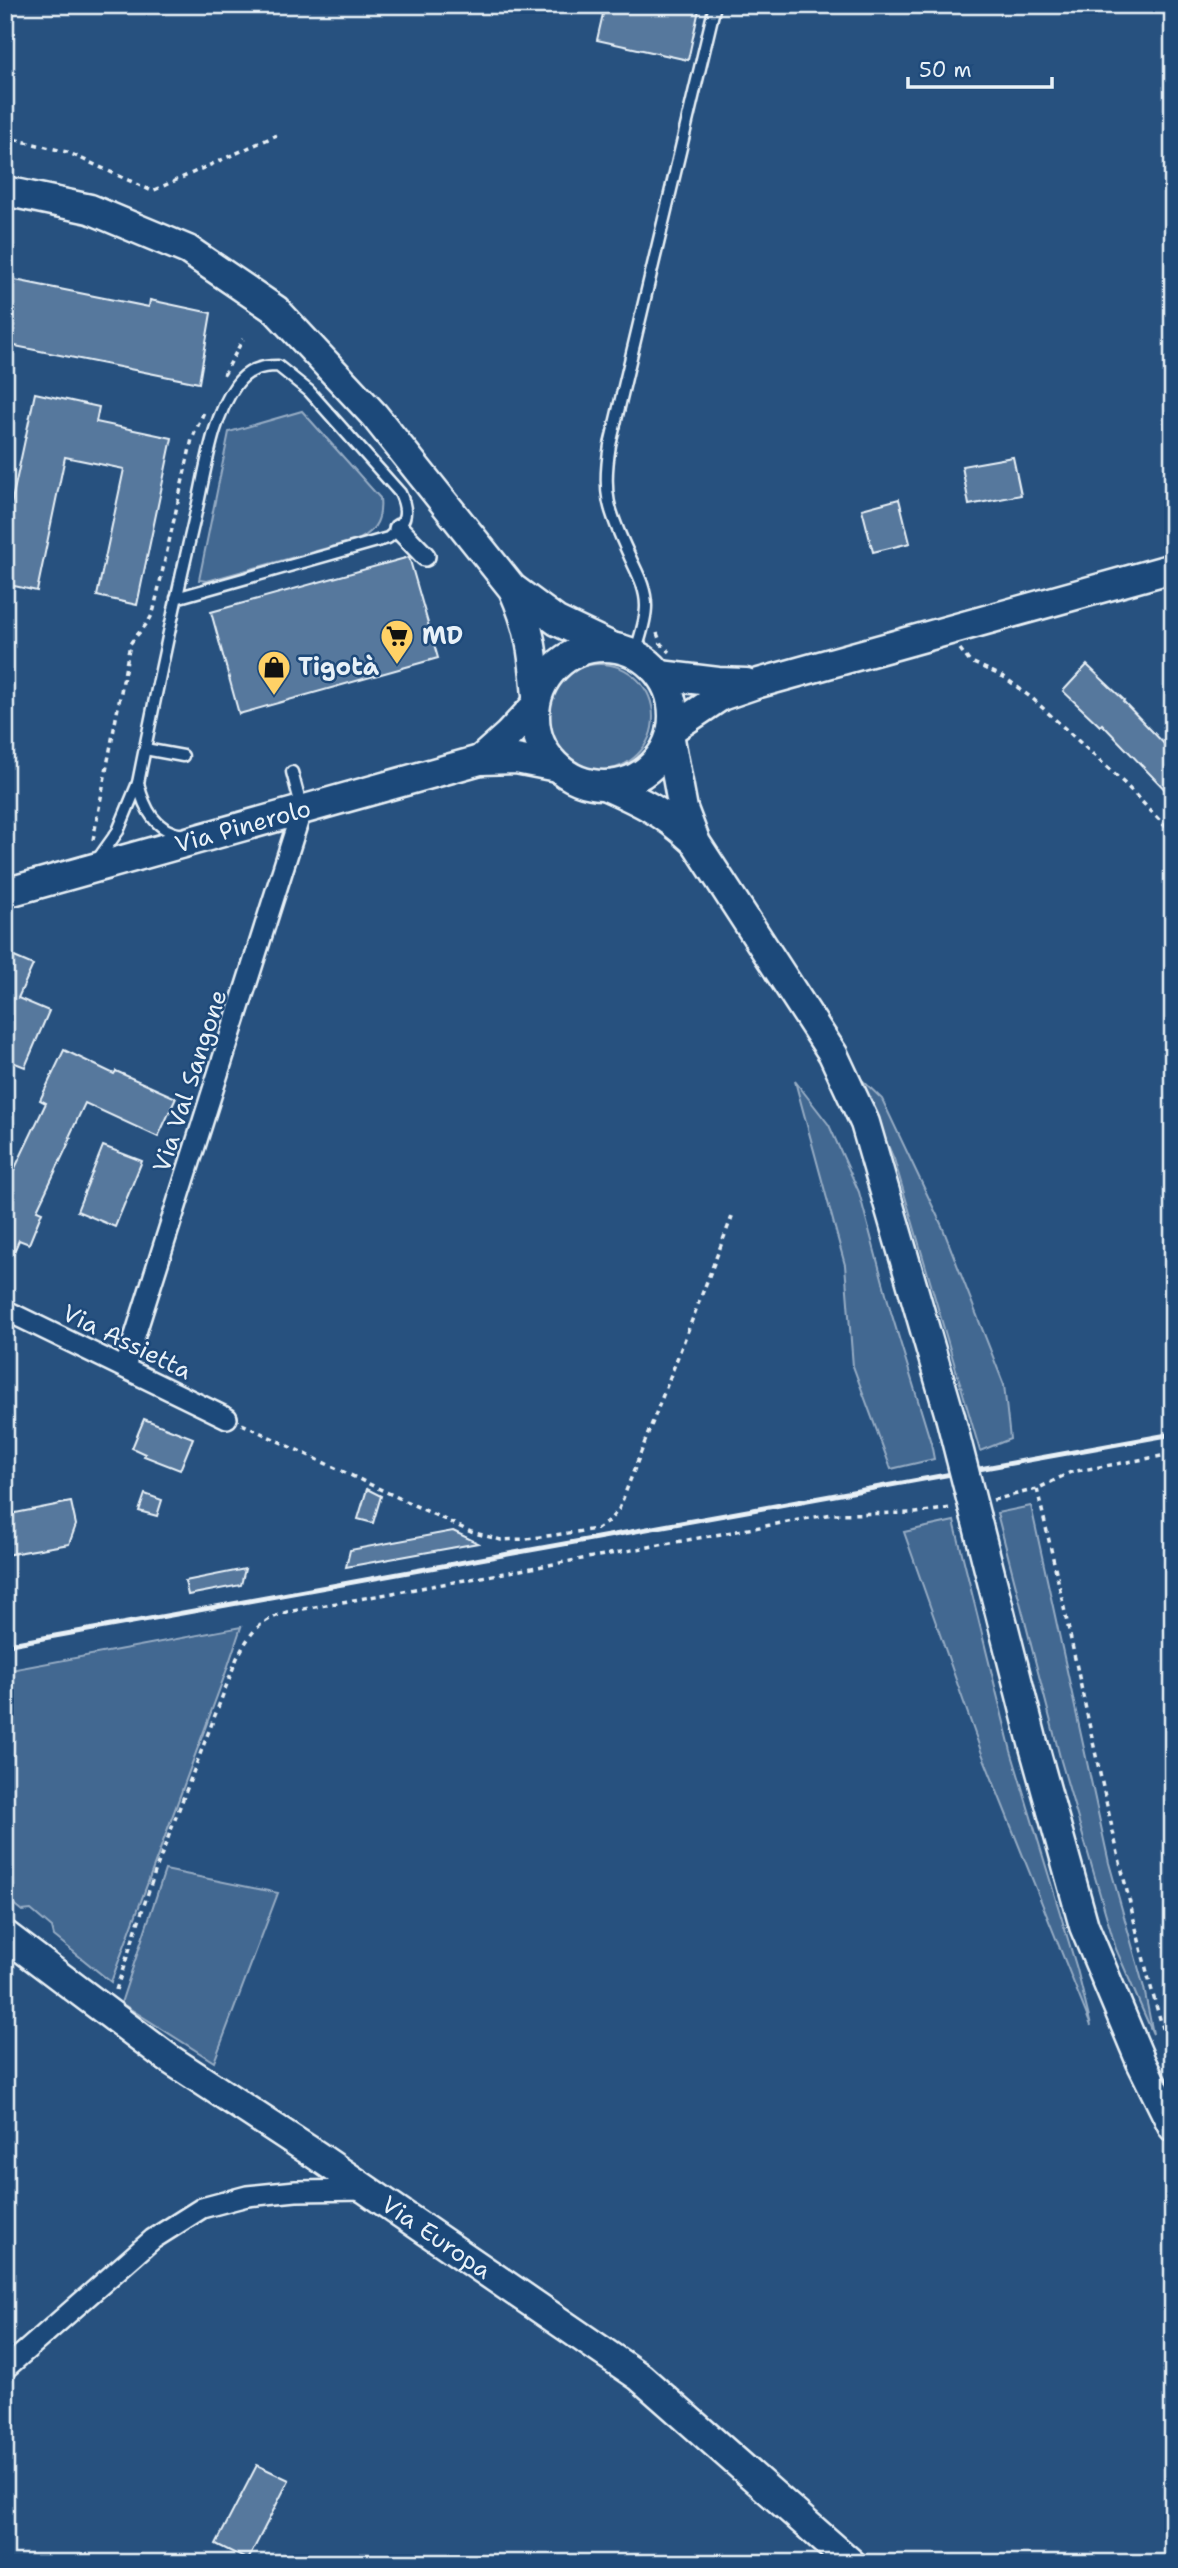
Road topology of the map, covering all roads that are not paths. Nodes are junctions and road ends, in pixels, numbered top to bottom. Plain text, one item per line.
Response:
1 (715, 5) edge
2 (5, 191) edge
3 (399, 529) junction
4 (425, 556) dead end
5 (1173, 568) edge
6 (513, 589) junction
7 (176, 598) junction
8 (624, 650) junction
9 (667, 666) junction
10 (759, 683) junction
11 (536, 701) junction
12 (671, 734) junction
13 (145, 749) junction
14 (183, 756) dead end
15 (480, 760) junction
16 (556, 767) junction
17 (292, 772) dead end
18 (138, 783) junction
19 (606, 786) junction
20 (302, 809) junction
21 (201, 838) junction
22 (696, 843) junction
23 (93, 857) junction
24 (5, 893) edge
25 (5, 1310) edge
26 (125, 1367) junction
27 (227, 1418) road end
28 (5, 1935) edge
29 (1173, 2127) edge
30 (367, 2190) junction
31 (5, 2369) edge
32 (851, 2563) edge

1 - 8 lane
2 - 6 main road
3 - 4 street
3 - 7 lane
3 - 7 lane
5 - 10 main road
6 - 8 main road
6 - 11 main road
7 - 13 lane
8 - 9 main road
8 - 11 main road
9 - 10 main road
9 - 12 main road
10 - 12 main road
11 - 15 main road, Via Pinerolo
11 - 16 main road
12 - 19 main road
12 - 22 main road
13 - 14 lane
13 - 18 lane
15 - 16 main road, Via Pinerolo
15 - 20 main road, Via Pinerolo
16 - 19 main road
17 - 20 lane
18 - 21 lane
18 - 23 lane
19 - 22 main road
20 - 21 main road, Via Pinerolo
20 - 26 street, Via Val Sangone
21 - 23 main road, Via Pinerolo
22 - 29 main road, bridge
23 - 24 main road, Via Pinerolo
25 - 26 street, Via Assietta
26 - 27 street, Via Assietta
28 - 30 main road, Via Europa
30 - 31 street
30 - 32 main road, Via Europa

